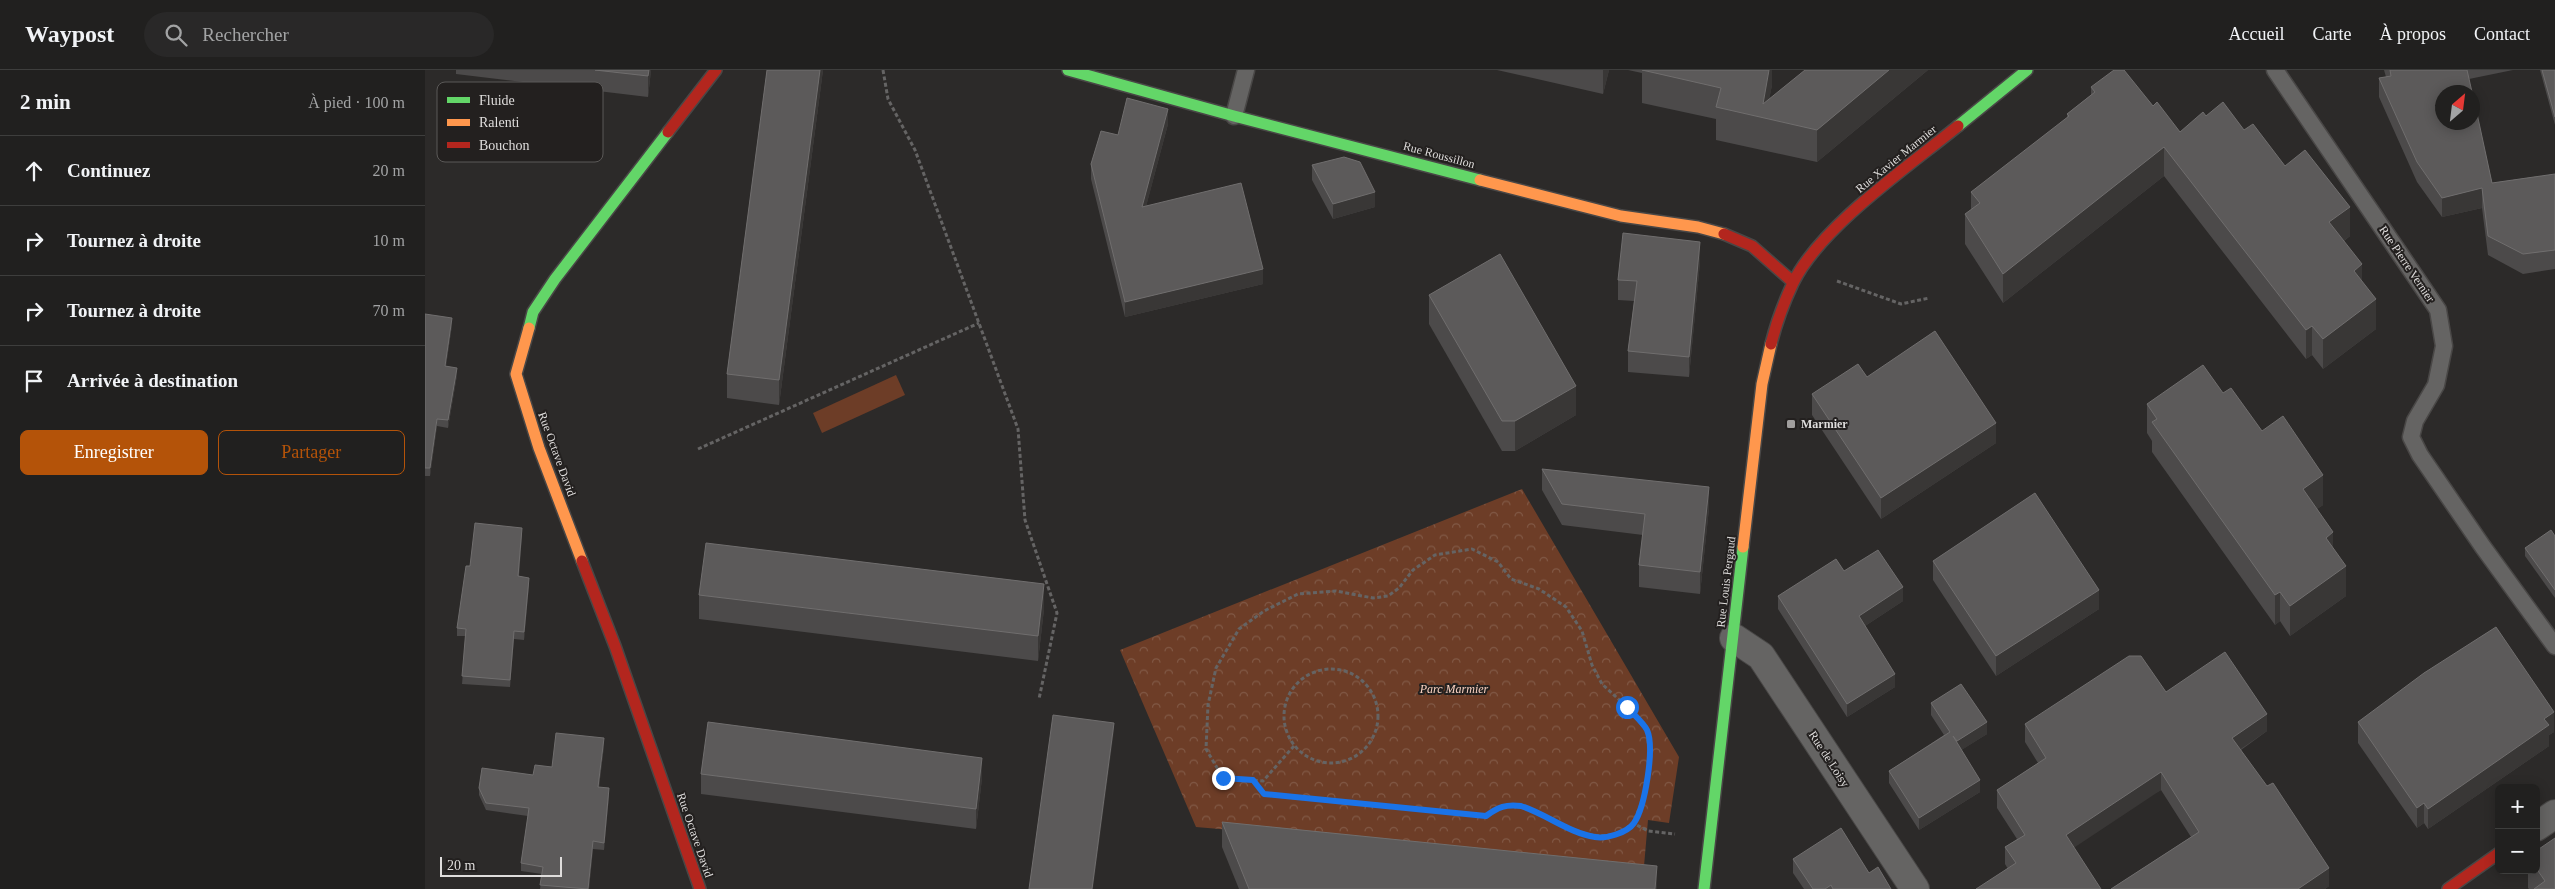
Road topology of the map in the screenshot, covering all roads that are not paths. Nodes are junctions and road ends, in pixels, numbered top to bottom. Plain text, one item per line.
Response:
1 (716, 70) edge
2 (1068, 70) edge
3 (1246, 70) edge
4 (2027, 70) edge
5 (2275, 70) edge
6 (1234, 116) junction
7 (1793, 282) junction
8 (1734, 638) junction
9 (2555, 646) edge
10 (2555, 814) edge
11 (2540, 824) edge
12 (2495, 856) edge
13 (699, 889) edge
14 (1705, 889) edge
15 (1915, 889) edge
16 (2448, 889) edge

1 - 13 street, Rue Octave David
2 - 6 street, Rue Roussillon
3 - 6 lane
4 - 7 street, Rue Xavier Marmier
5 - 9 lane, Rue Pierre Vernier
6 - 7 street, Rue Roussillon
7 - 8 street, Rue Louis Pergaud
8 - 14 street, Rue Louis Pergaud
8 - 15 street, Rue de Loisy
10 - 11 street
12 - 16 street

